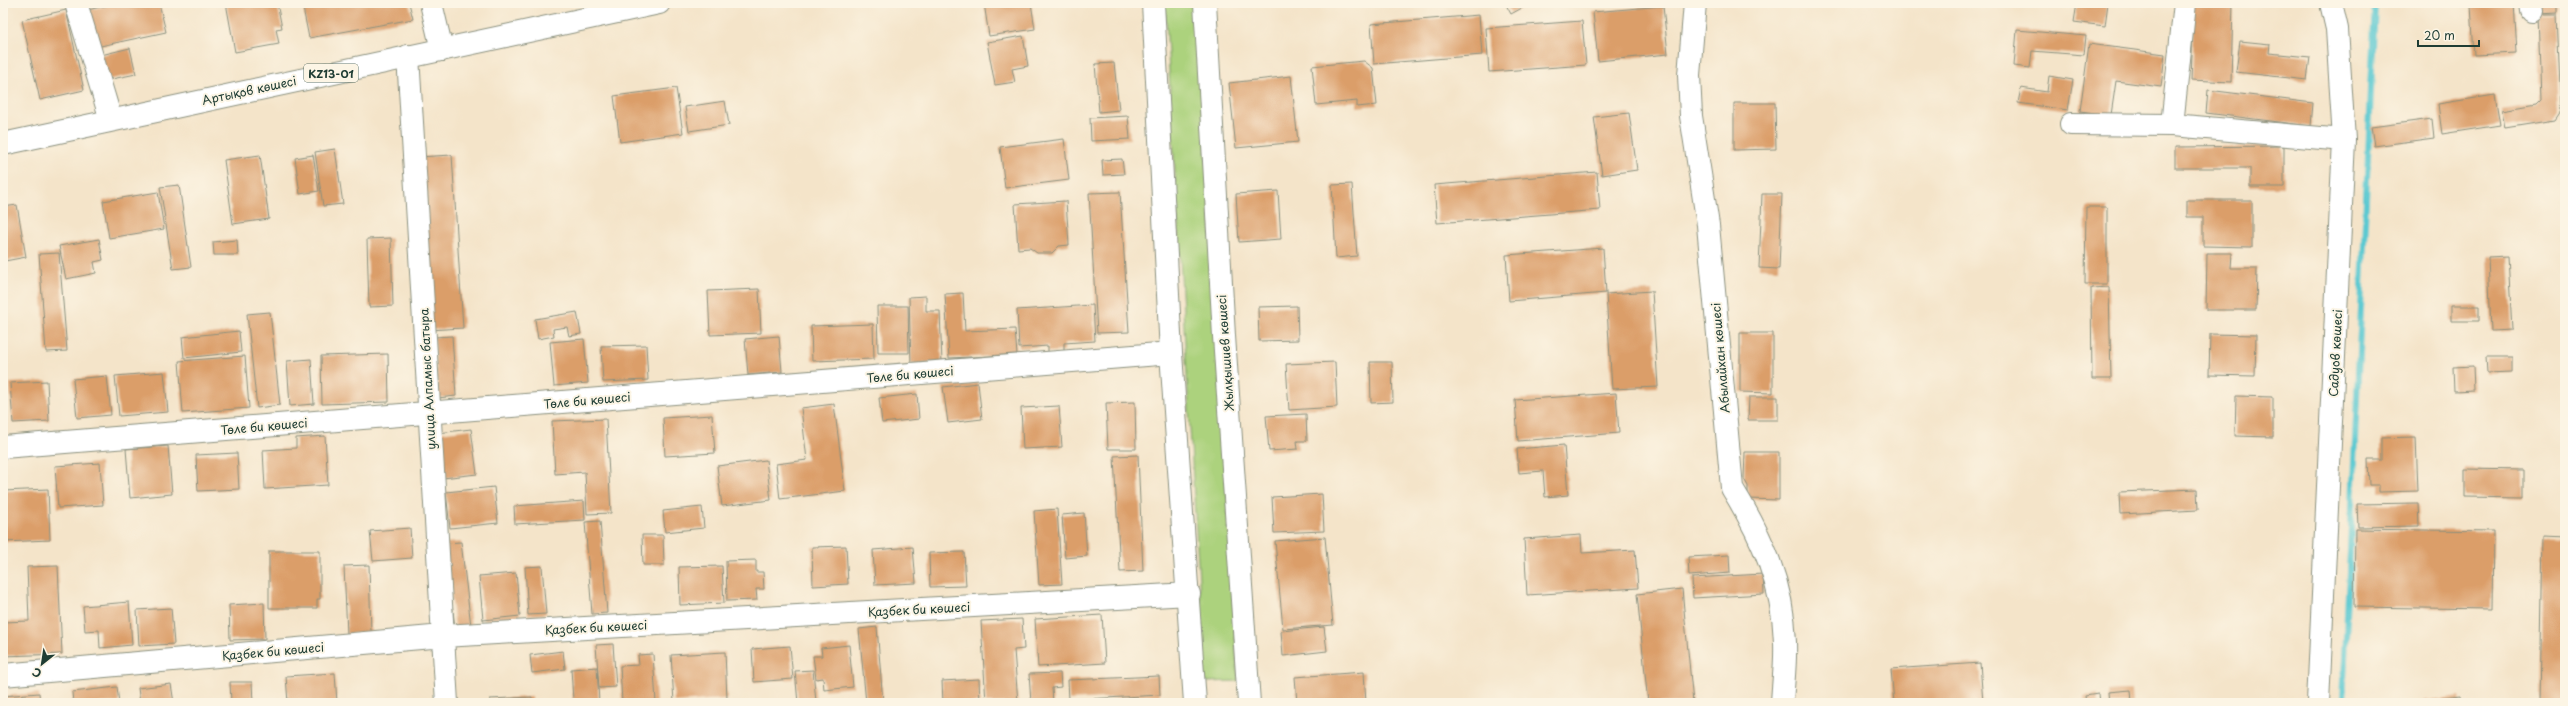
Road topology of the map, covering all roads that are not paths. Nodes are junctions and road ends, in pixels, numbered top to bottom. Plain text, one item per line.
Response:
1 (76, 3) edge
2 (431, 3) edge
3 (659, 3) edge
4 (1153, 3) edge
5 (1205, 3) edge
6 (1694, 3) edge
7 (2185, 3) edge
8 (2331, 3) edge
9 (442, 50) junction
10 (408, 56) junction
11 (111, 120) junction
12 (2071, 124) dead end
13 (2172, 125) junction
14 (2344, 140) junction
15 (3, 144) edge
16 (1171, 353) junction
17 (429, 413) junction
18 (3, 447) edge
19 (1189, 594) junction
20 (443, 636) junction
21 (3, 675) edge
22 (447, 703) edge
23 (1195, 703) edge
24 (1249, 703) edge
25 (1782, 703) edge
26 (2318, 703) edge

1 - 11 main road
2 - 9 main road
3 - 9 main road, Артықов көшесі / KZ13-01
4 - 16 main road
5 - 24 main road, Жылқышиев көшесі
6 - 25 main road, Абылайхан көшесі
7 - 13 main road
8 - 14 main road, Садуов көшесі
9 - 10 main road, Артықов көшесі / KZ13-01
10 - 11 main road, Артықов көшесі / KZ13-01
10 - 17 main road, улица Алпамыс батыра
11 - 15 main road, Артықов көшесі / KZ13-01
12 - 13 main road
13 - 14 main road
14 - 26 main road, Садуов көшесі
16 - 17 main road, Төле би көшесі
16 - 19 main road
17 - 18 main road, Төле би көшесі
17 - 20 main road, улица Алпамыс батыра
19 - 20 main road, Қазбек би көшесі
19 - 23 main road
20 - 21 main road, Қазбек би көшесі
20 - 22 main road, улица Алпамыс батыра

